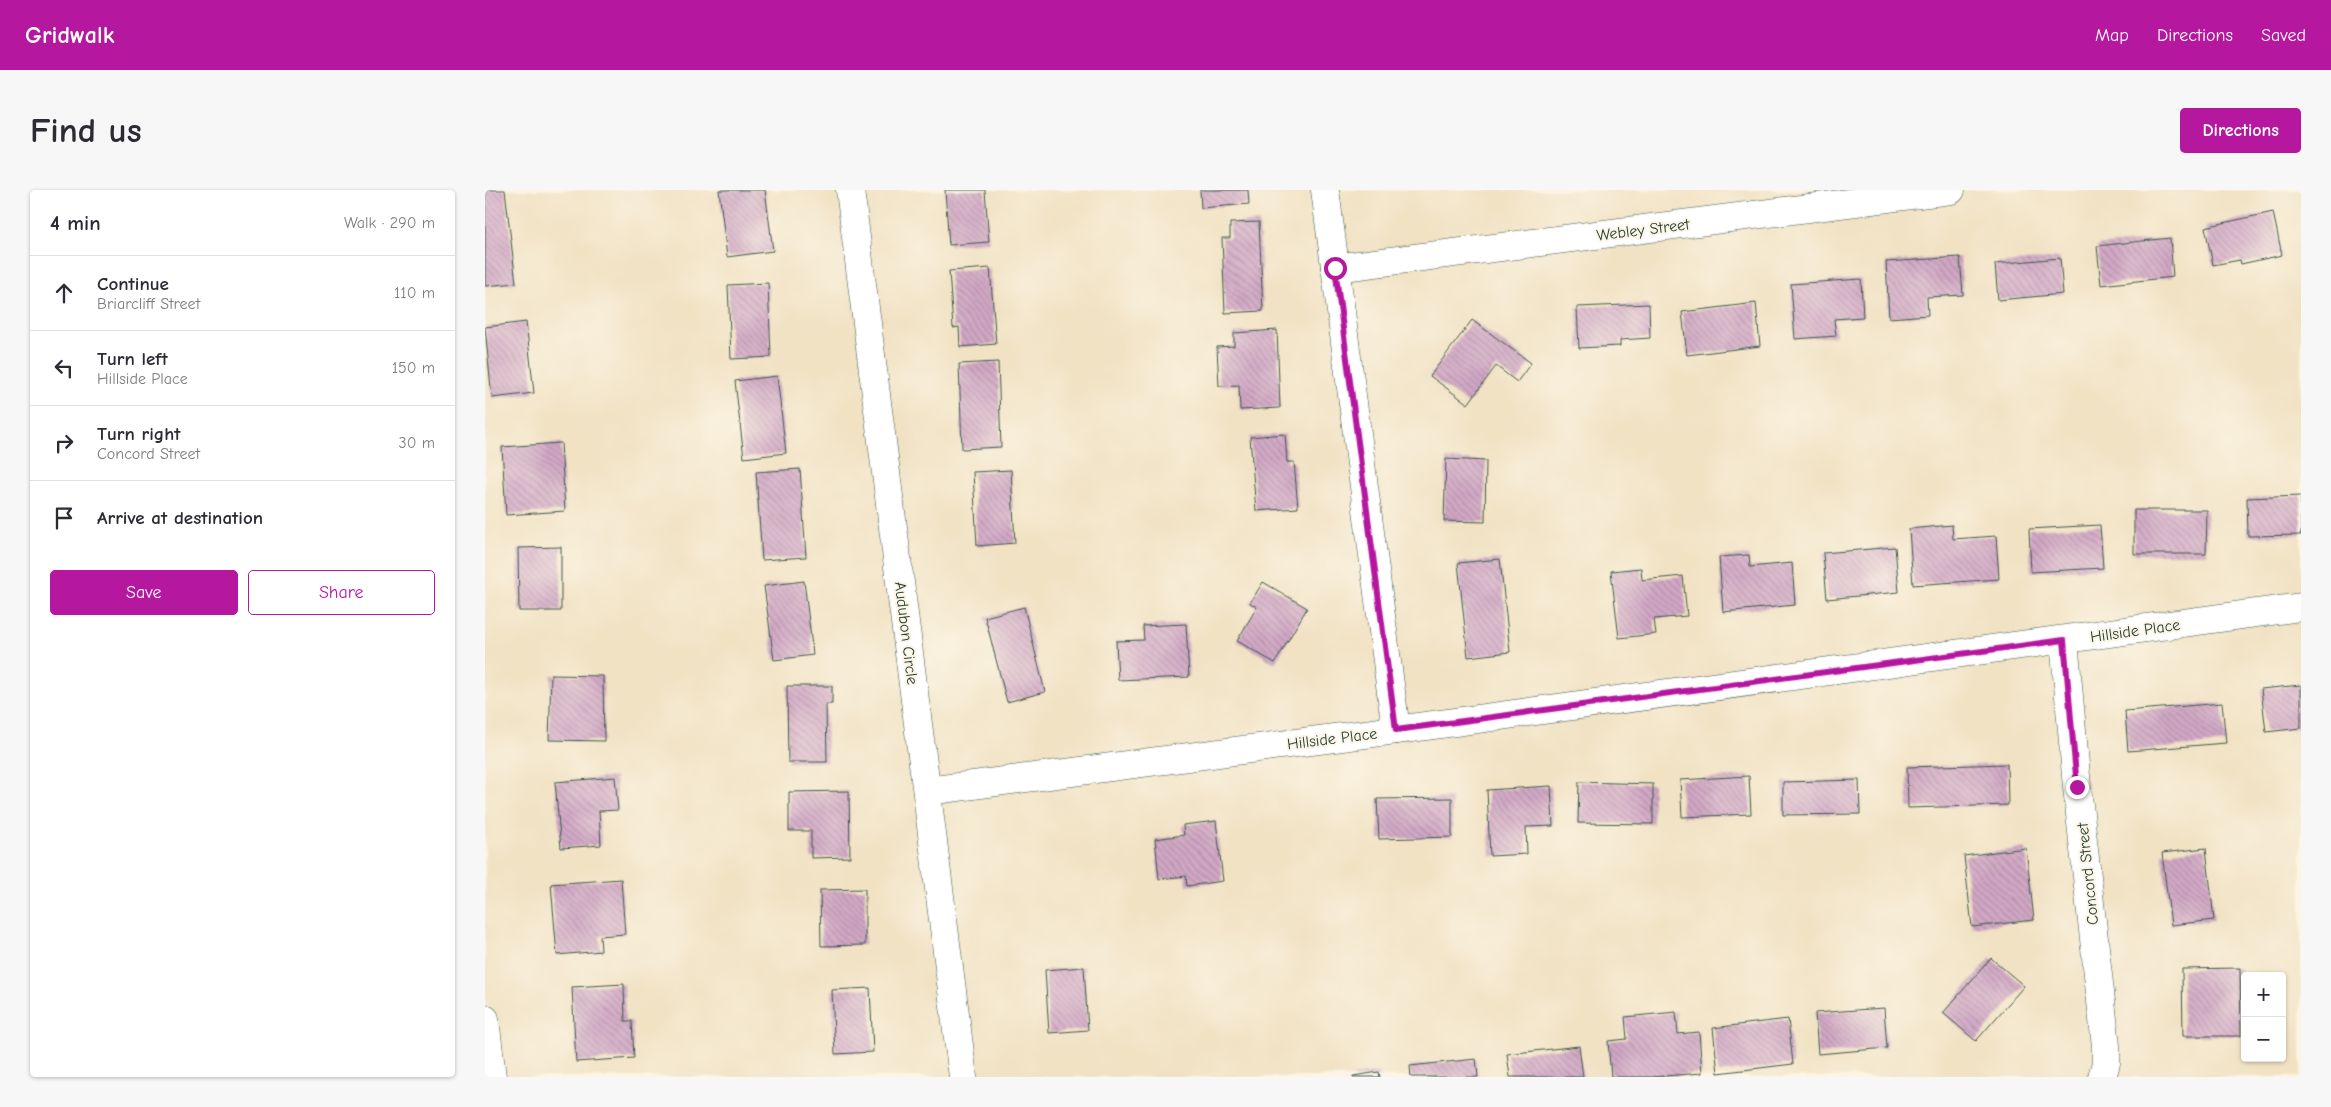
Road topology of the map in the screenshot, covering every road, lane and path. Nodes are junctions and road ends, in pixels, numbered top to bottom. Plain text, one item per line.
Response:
1 (850, 190) edge
2 (1325, 190) edge
3 (1951, 190) edge
4 (1335, 268) junction
5 (2301, 607) edge
6 (2064, 640) junction
7 (1396, 730) junction
8 (927, 792) junction
9 (485, 1019) edge
10 (489, 1065) edge
11 (963, 1077) edge
12 (2102, 1077) edge

1 - 8 street, Audubon Circle
2 - 4 street
3 - 4 street, Webley Street
4 - 7 street
5 - 6 street, Hillside Place
6 - 7 street, Hillside Place
6 - 12 street, Concord Street
7 - 8 street, Hillside Place
8 - 11 street, Audubon Circle
9 - 10 street

